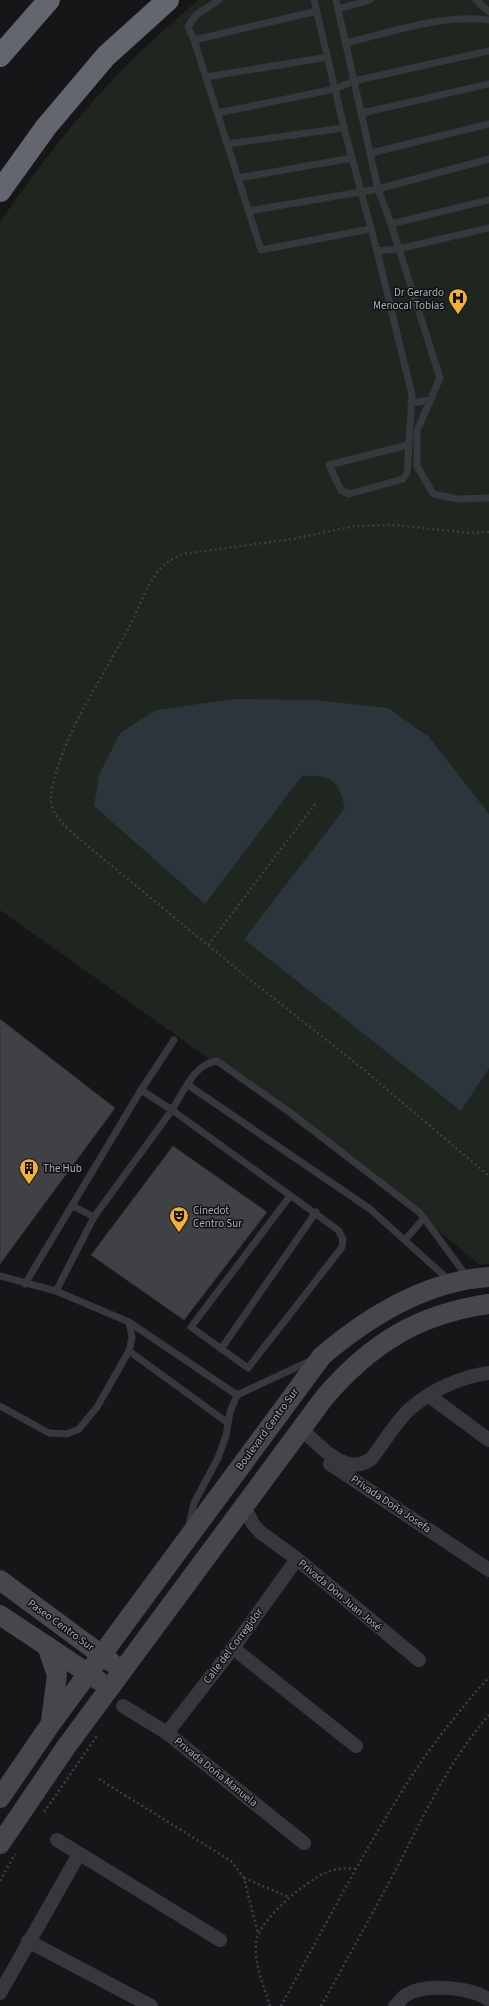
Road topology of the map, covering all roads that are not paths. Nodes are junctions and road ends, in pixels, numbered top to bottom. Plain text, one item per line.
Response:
1 (49, 0) edge
2 (168, 0) edge
3 (219, 0) edge
4 (314, 0) edge
5 (336, 0) edge
6 (370, 0) edge
7 (476, 0) edge
8 (338, 9) junction
9 (317, 11) junction
10 (489, 12) edge
11 (489, 20) edge
12 (194, 40) junction
13 (346, 42) junction
14 (489, 51) edge
15 (0, 56) edge
16 (328, 57) junction
17 (206, 77) junction
18 (354, 80) junction
19 (489, 84) edge
20 (335, 89) junction
21 (217, 113) junction
22 (362, 113) junction
23 (489, 124) edge
24 (344, 128) junction
25 (227, 144) junction
26 (370, 153) junction
27 (352, 158) junction
28 (489, 159) edge
29 (238, 178) junction
30 (378, 189) junction
31 (0, 191) edge
32 (360, 192) junction
33 (489, 200) edge
34 (248, 211) junction
35 (391, 224) junction
36 (489, 228) edge
37 (370, 229) junction
38 (398, 249) junction
39 (377, 251) junction
40 (430, 400) junction
41 (411, 403) junction
42 (408, 445) junction
43 (489, 498) edge
44 (174, 1040) dead end
45 (188, 1085) junction
46 (141, 1090) junction
47 (172, 1110) junction
48 (290, 1196) junction
49 (73, 1206) junction
50 (316, 1212) junction
51 (94, 1217) junction
52 (424, 1218) junction
53 (405, 1240) junction
54 (0, 1276) edge
55 (489, 1277) edge
56 (460, 1281) junction
57 (24, 1284) junction
58 (56, 1291) junction
59 (489, 1304) edge
60 (129, 1322) junction
61 (221, 1349) junction
62 (129, 1351) junction
63 (322, 1356) junction
64 (489, 1373) edge
65 (237, 1395) junction
66 (428, 1396) junction
67 (0, 1406) edge
68 (228, 1423) junction
69 (298, 1432) junction
70 (489, 1440) edge
71 (244, 1506) junction
72 (230, 1525) junction
73 (260, 1532) junction
74 (185, 1540) junction
75 (297, 1559) junction
76 (489, 1569) edge
77 (6, 1578) edge
78 (0, 1615) edge
79 (80, 1639) junction
80 (47, 1646) junction
81 (233, 1648) junction
82 (102, 1655) junction
83 (68, 1660) junction
84 (419, 1660) dead end
85 (123, 1670) junction
86 (88, 1674) junction
87 (110, 1688) junction
88 (123, 1706) dead end
89 (50, 1725) junction
90 (168, 1733) junction
91 (356, 1746) dead end
92 (0, 1798) edge
93 (57, 1840) dead end
94 (304, 1843) dead end
95 (8, 1848) edge
96 (79, 1854) junction
97 (220, 1940) dead end
98 (28, 1941) junction
99 (0, 1993) edge
100 (489, 2000) edge
101 (151, 2006) edge
102 (395, 2006) edge

1 - 15 highway
2 - 31 highway
3 - 12 lane
4 - 9 lane
5 - 8 lane
6 - 8 lane
7 - 10 lane
8 - 13 lane
9 - 12 lane
9 - 16 lane
11 - 13 lane
12 - 17 lane
13 - 18 lane
14 - 18 lane
16 - 17 lane
16 - 20 lane
17 - 21 lane
18 - 20 lane
18 - 22 lane
19 - 22 lane
20 - 21 lane
20 - 24 lane
21 - 25 lane
22 - 26 lane
23 - 26 lane
24 - 25 lane
24 - 27 lane
25 - 29 lane
26 - 30 lane
27 - 29 lane
27 - 32 lane
28 - 30 lane
29 - 34 lane
30 - 32 lane
30 - 35 lane
32 - 34 lane
32 - 37 lane
33 - 35 lane
34 - 37 lane
35 - 38 lane
36 - 38 lane
37 - 39 lane
38 - 39 lane
38 - 40 lane
39 - 41 lane
40 - 41 lane
40 - 43 lane
41 - 42 lane
42 - 42 lane
44 - 46 lane
45 - 47 lane
45 - 52 lane
45 - 53 lane
46 - 47 lane
46 - 49 lane
47 - 48 lane
47 - 51 lane
48 - 50 lane
48 - 61 lane
49 - 51 lane
49 - 57 lane
50 - 61 lane
50 - 61 lane
51 - 58 lane
52 - 53 lane
52 - 56 lane
53 - 56 lane
54 - 57 lane
55 - 56 street, Boulevard Centro Sur
56 - 63 street, Boulevard Centro Sur
57 - 58 lane
58 - 60 lane
59 - 69 street
60 - 62 lane
60 - 65 lane
62 - 67 lane
62 - 68 lane
63 - 65 lane
63 - 74 street, Boulevard Centro Sur
64 - 66 street
65 - 68 lane
66 - 69 street, Privada Doña Josefa
66 - 70 street
68 - 74 lane
69 - 71 street
69 - 76 street, Privada Doña Josefa
71 - 72 street
71 - 73 street, Privada Don Juan José
72 - 73 street, Privada Don Juan José
72 - 85 street
73 - 75 street, Privada Don Juan José
74 - 82 street, Boulevard Centro Sur
75 - 81 street, Calle del Corregidor
75 - 84 street, Privada Don Juan José
77 - 79 street, Paseo Centro Sur
78 - 80 street
79 - 82 street, Paseo Centro Sur
79 - 83 street
80 - 83 street
80 - 89 street
81 - 90 street, Calle del Corregidor
81 - 91 street
82 - 85 street, Paseo Centro Sur
82 - 86 street, Boulevard Centro Sur
83 - 86 street
85 - 87 street
86 - 87 street
86 - 89 street, Boulevard Centro Sur
87 - 95 street
88 - 90 street, Privada Doña Manuela
89 - 92 street, Boulevard Centro Sur
90 - 94 street, Privada Doña Manuela
93 - 96 street
96 - 97 street
96 - 98 street
98 - 99 street
98 - 101 street
100 - 102 street

